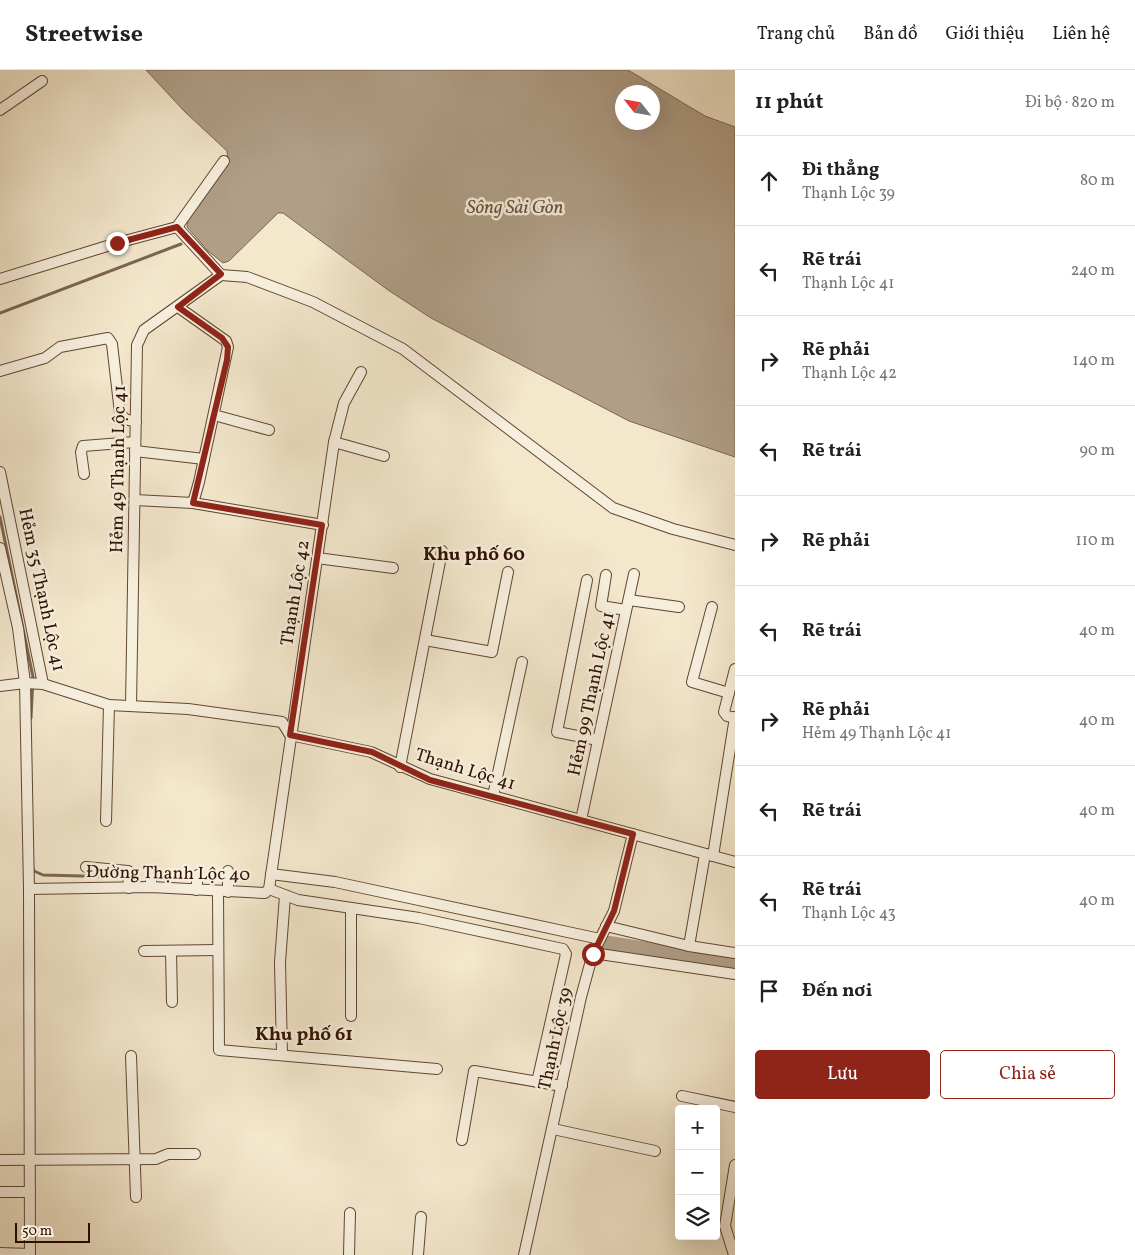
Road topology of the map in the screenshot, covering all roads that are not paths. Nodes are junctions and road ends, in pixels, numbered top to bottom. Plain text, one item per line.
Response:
1 (42, 81) dead end
2 (0, 110) edge
3 (224, 161) dead end
4 (177, 227) junction
5 (221, 274) junction
6 (0, 280) edge
7 (178, 307) junction
8 (0, 371) edge
9 (361, 372) dead end
10 (214, 415) junction
11 (136, 422) junction
12 (269, 430) dead end
13 (334, 442) junction
14 (135, 446) junction
15 (384, 456) dead end
16 (204, 459) junction
17 (0, 472) edge
18 (84, 474) dead end
19 (134, 500) junction
20 (193, 503) junction
21 (322, 525) junction
22 (735, 545) edge
23 (0, 548) edge
24 (442, 551) dead end
25 (318, 558) junction
26 (394, 568) dead end
27 (508, 572) dead end
28 (634, 574) dead end
29 (606, 575) dead end
30 (587, 580) dead end
31 (628, 605) junction
32 (680, 607) dead end
33 (712, 607) dead end
34 (425, 640) junction
35 (522, 662) dead end
36 (735, 669) edge
37 (25, 683) junction
38 (43, 684) junction
39 (0, 686) edge
40 (728, 693) junction
41 (109, 705) junction
42 (131, 706) junction
43 (735, 717) edge
44 (290, 735) junction
45 (598, 740) junction
46 (400, 767) junction
47 (493, 796) junction
48 (581, 820) junction
49 (106, 821) dead end
50 (633, 834) junction
51 (709, 855) junction
52 (735, 862) edge
53 (86, 867) dead end
54 (228, 871) dead end
55 (271, 874) junction
56 (151, 875) dead end
57 (198, 875) dead end
58 (151, 887) junction
59 (128, 888) junction
60 (29, 889) junction
61 (269, 889) junction
62 (196, 890) junction
63 (223, 891) junction
64 (285, 896) junction
65 (351, 908) junction
66 (606, 926) junction
67 (600, 939) junction
68 (688, 946) junction
69 (218, 950) junction
70 (144, 951) dead end
71 (172, 951) junction
72 (735, 953) edge
73 (593, 954) junction
74 (735, 974) edge
75 (172, 1002) dead end
76 (351, 1016) dead end
77 (282, 1054) junction
78 (131, 1056) dead end
79 (437, 1069) dead end
80 (537, 1082) junction
81 (562, 1086) junction
82 (682, 1096) dead end
83 (735, 1108) edge
84 (553, 1129) junction
85 (462, 1140) dead end
86 (655, 1151) dead end
87 (195, 1154) dead end
88 (135, 1159) junction
89 (0, 1160) edge
90 (30, 1160) junction
91 (735, 1165) edge
92 (0, 1192) edge
93 (30, 1192) junction
94 (136, 1197) dead end
95 (350, 1213) dead end
96 (421, 1217) dead end
97 (0, 1253) edge
98 (30, 1254) edge
99 (349, 1255) edge
100 (418, 1255) edge
101 (524, 1255) edge
102 (734, 1255) edge

1 - 2 street
3 - 4 street
4 - 5 street
4 - 6 street
5 - 7 street, Hẻm 49 Thạnh Lộc 41
5 - 22 street
7 - 10 street
7 - 11 street, Hẻm 49 Thạnh Lộc 41
8 - 11 street
9 - 13 street, Thạnh Lộc 42
10 - 12 street
10 - 16 street
11 - 14 street, Hẻm 49 Thạnh Lộc 41
13 - 15 street
13 - 21 street, Thạnh Lộc 42
14 - 16 street
14 - 18 street
14 - 19 street, Hẻm 49 Thạnh Lộc 41
16 - 20 street
17 - 38 street, Hẻm 35 Thạnh Lộc 41
19 - 20 street
19 - 42 street, Hẻm 49 Thạnh Lộc 41
20 - 21 street
21 - 25 street, Thạnh Lộc 42
23 - 37 street
24 - 34 street
25 - 26 street
25 - 44 street, Thạnh Lộc 42
27 - 34 street
28 - 31 street, Hẻm 99 Thạnh Lộc 41
29 - 31 street
30 - 45 street
31 - 32 street
31 - 45 street, Hẻm 99 Thạnh Lộc 41
33 - 40 street
34 - 46 street
35 - 47 street
36 - 40 street
37 - 38 street, Thạnh Lộc 41
37 - 39 street
37 - 60 street
38 - 41 street, Thạnh Lộc 41
40 - 43 street
41 - 42 street, Thạnh Lộc 41
41 - 49 street
42 - 44 street, Thạnh Lộc 41
43 - 51 street
44 - 46 street, Thạnh Lộc 41
44 - 55 street, Đường Thạnh Lộc 40
45 - 48 street, Hẻm 99 Thạnh Lộc 41
46 - 47 street, Thạnh Lộc 41
47 - 48 street, Thạnh Lộc 41
48 - 50 street, Thạnh Lộc 41
50 - 51 street, Thạnh Lộc 41
50 - 66 street, Thạnh Lộc 39
51 - 52 street, Thạnh Lộc 41
51 - 68 street
53 - 59 street
54 - 63 street
55 - 61 street, Đường Thạnh Lộc 40
55 - 67 street
56 - 58 street
57 - 62 street
58 - 59 street, Đường Thạnh Lộc 40
58 - 62 street, Đường Thạnh Lộc 40
59 - 60 street, Đường Thạnh Lộc 40
60 - 90 street
61 - 63 street, Đường Thạnh Lộc 40
61 - 64 street
62 - 63 street, Đường Thạnh Lộc 40
63 - 69 street
64 - 65 street
64 - 77 street
65 - 76 street
65 - 80 street
66 - 67 street, Thạnh Lộc 39
66 - 68 street
67 - 73 street, Thạnh Lộc 39
68 - 72 street
69 - 71 street
69 - 77 street
70 - 71 street
71 - 75 street
73 - 74 street
73 - 81 street, Thạnh Lộc 39
77 - 79 street
78 - 88 street
80 - 81 street
80 - 85 street
81 - 84 street, Thạnh Lộc 39
82 - 83 street
84 - 86 street
84 - 101 street, Thạnh Lộc 39
87 - 88 street
88 - 90 street
88 - 94 street
89 - 90 street
90 - 93 street
91 - 102 street
92 - 93 street
93 - 98 street
95 - 99 street
96 - 100 street
97 - 98 street

